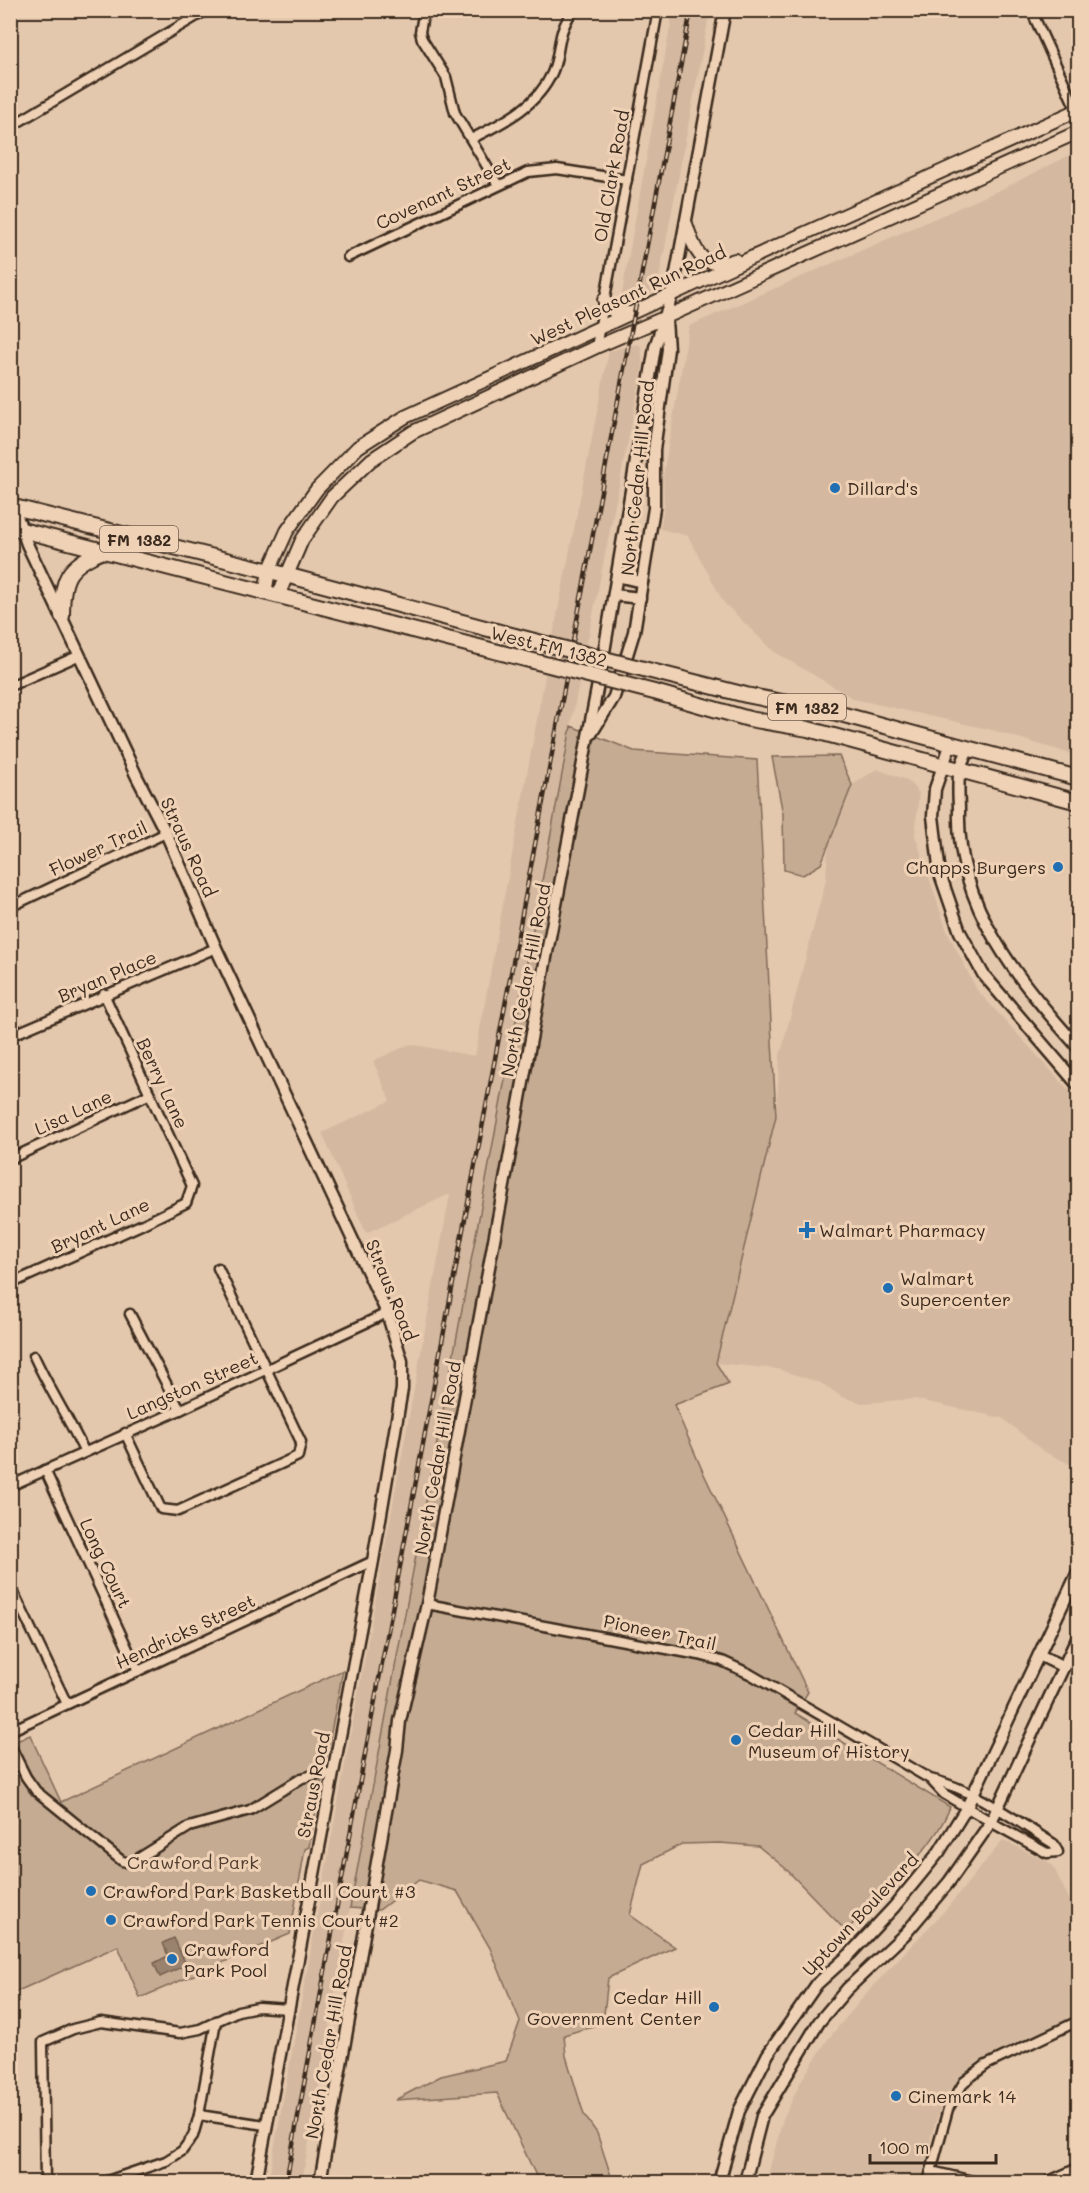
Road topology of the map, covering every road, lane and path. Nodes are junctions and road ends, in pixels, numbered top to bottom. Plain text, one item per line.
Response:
1 (207, 10) edge
2 (424, 10) edge
3 (572, 10) edge
4 (658, 10) edge
5 (725, 10) edge
6 (1031, 10) edge
7 (1078, 111) edge
8 (10, 127) edge
9 (1078, 132) edge
10 (471, 139) junction
11 (627, 180) junction
12 (498, 185) junction
13 (686, 224) junction
14 (801, 235) junction
15 (348, 256) dead end
16 (672, 295) junction
17 (604, 300) junction
18 (635, 313) junction
19 (666, 317) junction
20 (598, 328) junction
21 (596, 347) junction
22 (11, 504) edge
23 (16, 529) edge
24 (103, 551) junction
25 (269, 572) junction
26 (285, 575) junction
27 (617, 576) junction
28 (642, 582) junction
29 (271, 594) junction
30 (614, 595) junction
31 (640, 598) junction
32 (62, 616) junction
33 (80, 655) junction
34 (10, 686) edge
35 (587, 740) junction
36 (951, 743) junction
37 (969, 748) junction
38 (943, 766) junction
39 (960, 770) junction
40 (1078, 778) edge
41 (1078, 802) edge
42 (166, 833) junction
43 (10, 907) edge
44 (216, 948) junction
45 (104, 994) junction
46 (10, 1036) edge
47 (1078, 1047) edge
48 (1078, 1085) edge
49 (150, 1094) junction
50 (10, 1159) edge
51 (192, 1186) joint
52 (218, 1268) dead end
53 (10, 1284) edge
54 (387, 1313) junction
55 (130, 1314) dead end
56 (34, 1356) dead end
57 (266, 1369) junction
58 (180, 1410) junction
59 (125, 1433) junction
60 (84, 1452) junction
61 (45, 1470) junction
62 (10, 1486) edge
63 (373, 1561) junction
64 (1078, 1572) edge
65 (10, 1585) edge
66 (428, 1604) junction
67 (1078, 1636) edge
68 (1039, 1655) junction
69 (1064, 1666) junction
70 (138, 1671) junction
71 (67, 1704) junction
72 (10, 1731) edge
73 (10, 1745) edge
74 (332, 1774) junction
75 (930, 1779) junction
76 (973, 1796) junction
77 (967, 1807) junction
78 (996, 1810) junction
79 (991, 1822) junction
80 (289, 2009) junction
81 (216, 2021) junction
82 (1078, 2021) edge
83 (200, 2115) junction
84 (265, 2125) junction
85 (1078, 2168) edge
86 (931, 2171) junction
87 (45, 2182) edge
88 (104, 2182) edge
89 (256, 2182) edge
90 (320, 2182) edge
91 (719, 2182) edge
92 (745, 2182) edge
93 (928, 2182) edge
94 (977, 2182) edge
95 (1047, 2182) edge

1 - 8 street
2 - 10 street
3 - 10 street
4 - 11 street, Old Clark Road
5 - 13 street, North Cedar Hill Road
6 - 7 street
7 - 14 main road, West Pleasant Run Road
9 - 19 main road, West Pleasant Run Road
10 - 12 street
11 - 12 street, Covenant Street
11 - 17 street, Old Clark Road
12 - 15 street, Covenant Street
13 - 14 main road
13 - 16 street, North Cedar Hill Road
14 - 16 main road, West Pleasant Run Road
16 - 18 main road, West Pleasant Run Road
16 - 19 street, North Cedar Hill Road
17 - 18 main road
17 - 20 street, Old Clark Road
18 - 20 main road, West Pleasant Run Road
19 - 21 main road, West Pleasant Run Road
19 - 27 street, North Cedar Hill Road
19 - 28 street, North Cedar Hill Road
20 - 21 street, Old Clark Road
20 - 25 main road, West Pleasant Run Road
21 - 26 main road, West Pleasant Run Road
22 - 23 street, Straus Road
22 - 25 main road, West FM 1382 / FM 1382
23 - 24 main road, West FM 1382 / FM 1382
23 - 32 street, Straus Road
24 - 29 main road, West FM 1382 / FM 1382
24 - 32 main road
25 - 26 main road, West FM 1382 / FM 1382
25 - 29 main road, West Pleasant Run Road
26 - 29 main road, West Pleasant Run Road
26 - 36 main road, West FM 1382 / FM 1382, bridge
27 - 28 street
27 - 30 street, North Cedar Hill Road
28 - 31 street, North Cedar Hill Road
29 - 38 main road, West FM 1382 / FM 1382, bridge
30 - 31 street
30 - 35 street, North Cedar Hill Road
31 - 35 street, North Cedar Hill Road
32 - 33 street, Straus Road
33 - 34 street
33 - 42 street, Straus Road
35 - 66 street, North Cedar Hill Road
36 - 37 main road, West FM 1382 / FM 1382
36 - 38 street
37 - 39 street
37 - 40 main road, West FM 1382 / FM 1382
38 - 39 main road, West FM 1382 / FM 1382
38 - 48 street
39 - 41 main road, West FM 1382 / FM 1382
39 - 47 street
42 - 43 street, Flower Trail
42 - 44 street, Straus Road
44 - 45 street, Bryan Place
44 - 54 street, Straus Road
45 - 46 street, Bryan Place
45 - 49 street, Berry Lane
49 - 50 street, Lisa Lane
49 - 51 street, Berry Lane
51 - 53 street, Bryant Lane
52 - 57 street
54 - 57 street, Langston Street
54 - 63 street, Straus Road
55 - 58 street
56 - 60 street
57 - 58 street, Langston Street
57 - 59 street
58 - 59 street, Langston Street
59 - 60 street, Langston Street
60 - 61 street, Langston Street
61 - 62 street, Langston Street
61 - 70 street, Long Court
63 - 70 street, Hendricks Street
63 - 74 street, Straus Road
64 - 68 street, Uptown Boulevard
65 - 71 street
66 - 75 street, Pioneer Trail
66 - 90 street, North Cedar Hill Road
67 - 69 street
68 - 69 street
68 - 76 street, Uptown Boulevard
69 - 78 street
70 - 71 street, Hendricks Street
71 - 72 street, Hendricks Street
73 - 74 street
74 - 80 street, Straus Road
75 - 76 street, Pioneer Trail
75 - 77 street, Pioneer Trail
76 - 77 street, Uptown Boulevard
76 - 78 street, Pioneer Trail
77 - 79 street, Pioneer Trail
77 - 91 street, Uptown Boulevard
78 - 79 street
78 - 79 street, Pioneer Trail
79 - 92 street
80 - 81 street
80 - 84 street, Straus Road
81 - 83 street
81 - 87 street
82 - 86 street
83 - 84 street
83 - 88 street
84 - 89 street, Straus Road
85 - 95 street
86 - 93 street
86 - 94 street

